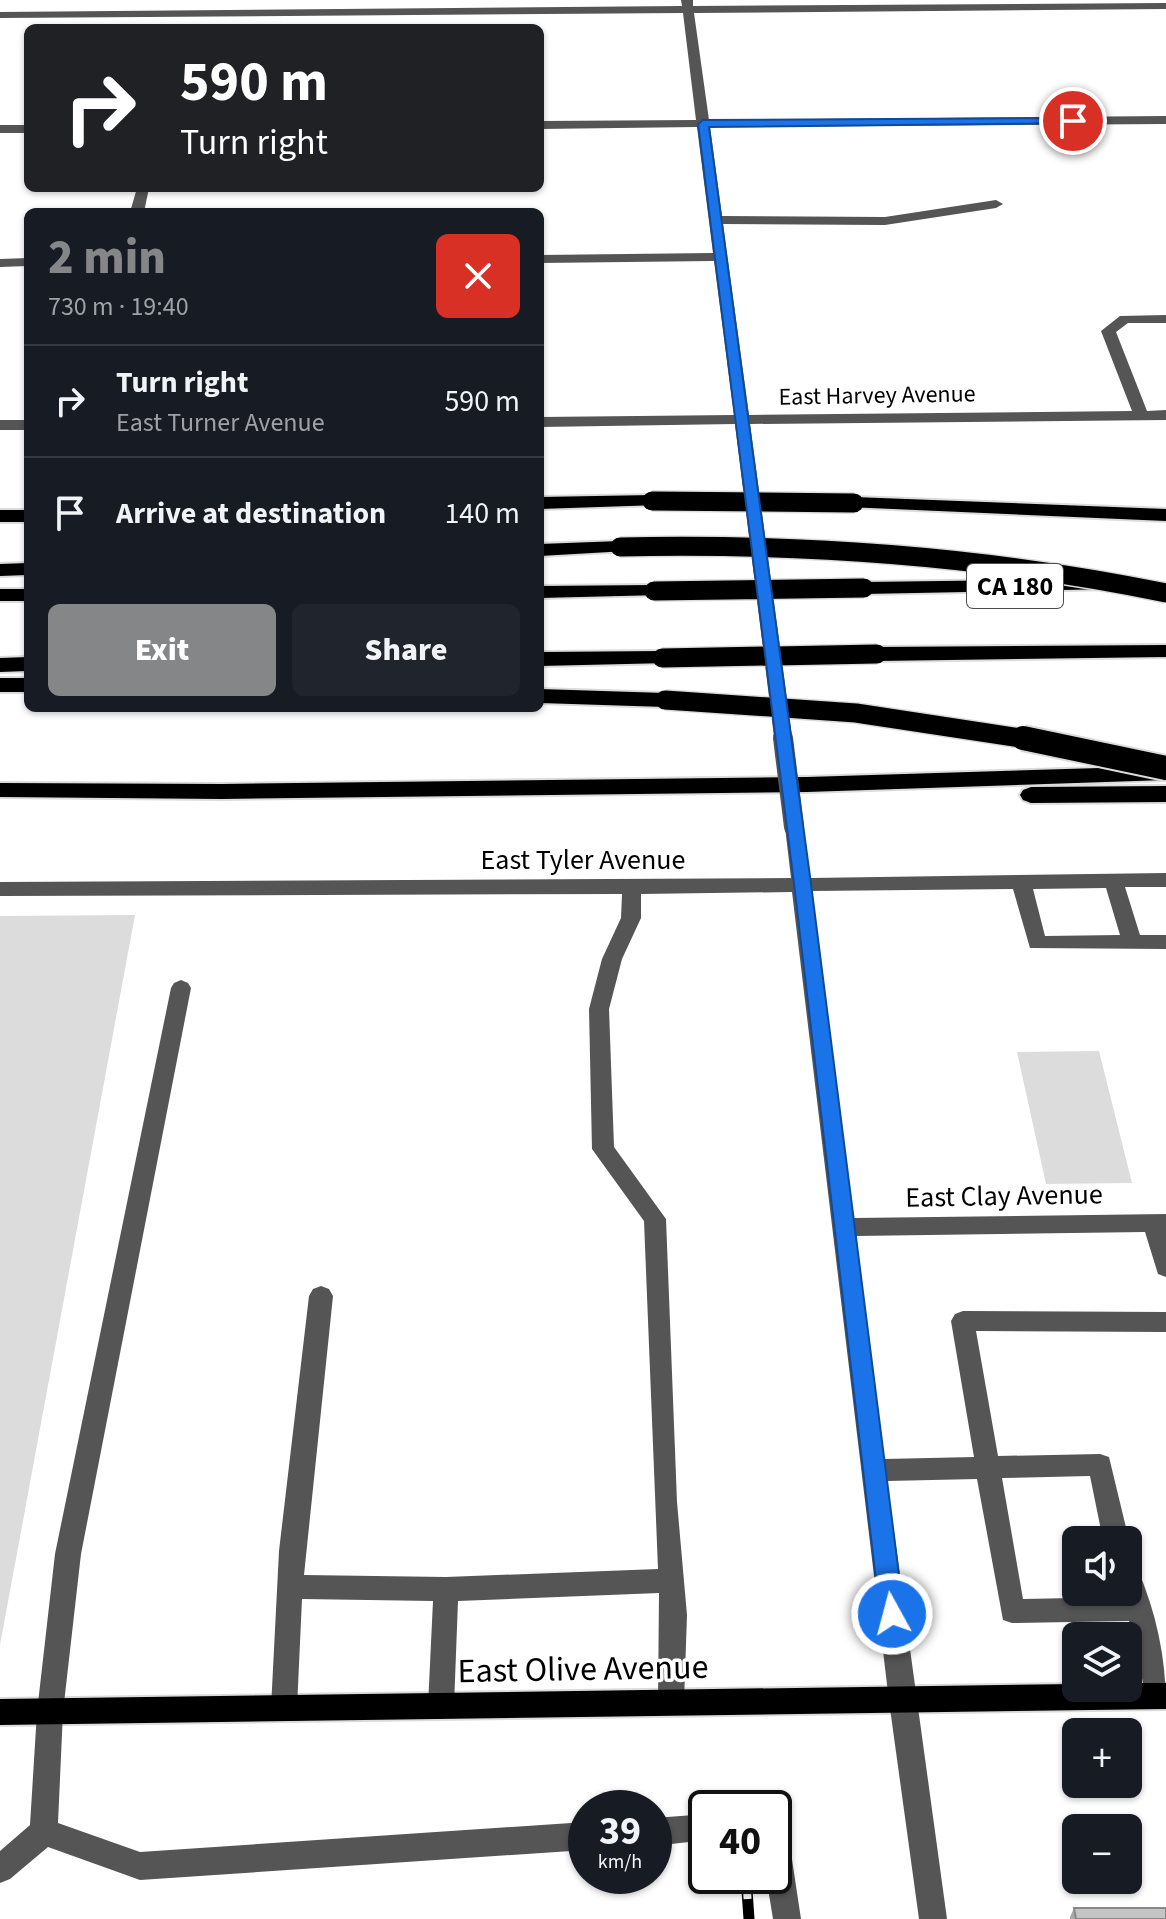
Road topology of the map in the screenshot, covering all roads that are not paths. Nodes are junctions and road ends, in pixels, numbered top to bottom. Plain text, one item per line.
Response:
1 (195, 0) edge
2 (448, 6) edge
3 (688, 6) edge
4 (1166, 6) edge
5 (191, 14) junction
6 (0, 15) edge
7 (188, 24) edge
8 (1166, 120) edge
9 (703, 124) junction
10 (544, 125) edge
11 (0, 129) edge
12 (24, 129) edge
13 (996, 204) dead end
14 (716, 220) junction
15 (720, 257) junction
16 (544, 259) edge
17 (24, 262) edge
18 (0, 263) edge
19 (1166, 319) edge
20 (1166, 415) edge
21 (1142, 416) junction
22 (742, 421) junction
23 (544, 422) edge
24 (0, 425) edge
25 (24, 425) edge
26 (544, 503) edge
27 (854, 503) junction
28 (1166, 507) edge
29 (1166, 515) edge
30 (0, 516) edge
31 (24, 516) edge
32 (544, 550) edge
33 (24, 569) edge
34 (0, 570) edge
35 (1166, 584) edge
36 (544, 592) edge
37 (1166, 593) edge
38 (0, 595) edge
39 (24, 595) edge
40 (1166, 651) edge
41 (544, 659) edge
42 (24, 664) edge
43 (0, 665) edge
44 (0, 685) edge
45 (24, 685) edge
46 (544, 696) edge
47 (1166, 770) edge
48 (693, 785) junction
49 (0, 790) edge
50 (1166, 794) edge
51 (1113, 880) junction
52 (1166, 880) edge
53 (1021, 881) junction
54 (802, 884) junction
55 (632, 887) junction
56 (0, 889) edge
57 (1132, 942) junction
58 (1166, 942) edge
59 (181, 988) dead end
60 (1160, 1223) edge
61 (843, 1227) junction
62 (1166, 1267) edge
63 (321, 1296) dead end
64 (1166, 1322) edge
65 (988, 1469) junction
66 (875, 1470) junction
67 (1113, 1526) edge
68 (671, 1580) junction
69 (290, 1587) junction
70 (446, 1589) junction
71 (1139, 1606) edge
72 (1140, 1609) junction
73 (1162, 1696) edge
74 (902, 1701) junction
75 (671, 1702) junction
76 (441, 1706) junction
77 (284, 1708) junction
78 (0, 1712) edge
79 (50, 1712) junction
80 (44, 1832) junction
81 (568, 1837) edge
82 (0, 1869) edge
83 (783, 1894) edge
84 (787, 1919) edge
85 (933, 1919) edge

1 - 5 street
2 - 3 street
2 - 5 street
3 - 4 street
3 - 9 street
5 - 6 street
5 - 7 street
8 - 9 street
9 - 10 street
9 - 14 street
11 - 12 street
13 - 14 street
14 - 15 street
15 - 16 street
15 - 22 street
17 - 18 street
19 - 21 street
20 - 21 street, East Harvey Avenue
21 - 22 street, East Harvey Avenue
22 - 23 street, East Harvey Avenue
22 - 54 street, bridge
24 - 25 street
26 - 27 highway, bridge
27 - 28 highway
27 - 29 highway
30 - 31 highway
32 - 37 highway, bridge
33 - 34 highway
35 - 36 highway, CA 180, bridge
38 - 39 highway
40 - 41 highway, bridge
42 - 43 highway
44 - 45 highway
46 - 47 highway, bridge
47 - 48 highway
48 - 49 highway
48 - 50 highway
51 - 52 street, East Tyler Avenue
51 - 53 street, East Tyler Avenue
51 - 57 street
53 - 54 street, East Tyler Avenue
53 - 57 street
54 - 55 street, East Tyler Avenue
54 - 61 street
55 - 56 street, East Tyler Avenue
55 - 68 street
57 - 58 street
59 - 79 street
60 - 61 street, East Clay Avenue
60 - 62 street
61 - 66 street
63 - 69 street
64 - 65 street
65 - 66 street
65 - 67 street
65 - 72 street
66 - 74 street
68 - 70 street
68 - 75 street
69 - 70 street
69 - 77 street
70 - 76 street
71 - 72 street
72 - 73 street
73 - 74 main road, East Olive Avenue
74 - 75 main road, East Olive Avenue
74 - 85 street
75 - 76 main road, East Olive Avenue
76 - 77 main road, East Olive Avenue
77 - 79 main road, East Olive Avenue
78 - 79 main road, East Olive Avenue
79 - 80 street
80 - 81 street
80 - 82 street
83 - 84 street

